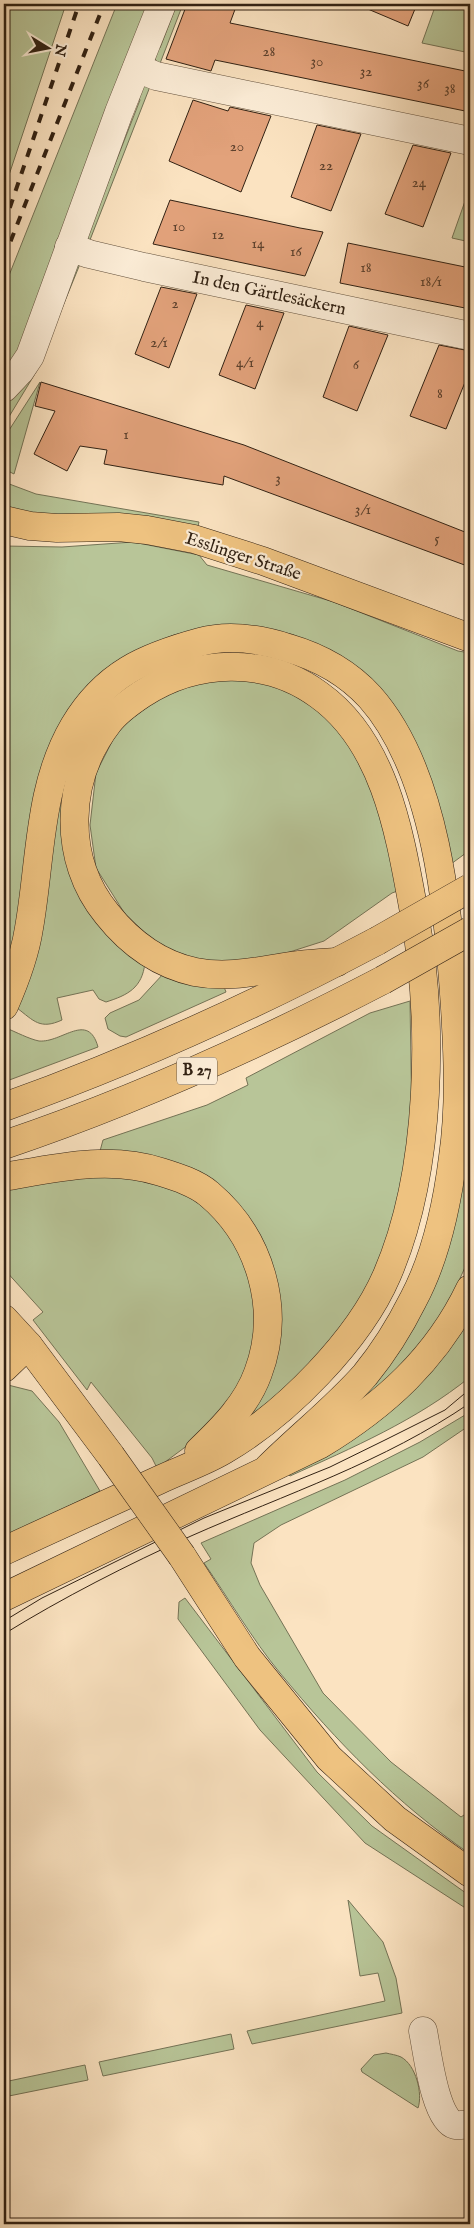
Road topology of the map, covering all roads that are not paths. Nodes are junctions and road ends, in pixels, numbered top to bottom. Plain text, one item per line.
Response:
1 (162, 4) edge
2 (137, 68) junction
3 (470, 141) edge
4 (69, 247) junction
5 (470, 336) edge
6 (4, 388) edge
7 (4, 524) edge
8 (470, 638) edge
9 (470, 888) edge
10 (470, 931) edge
11 (337, 962) junction
12 (4, 1006) edge
13 (4, 1107) edge
14 (4, 1145) edge
15 (4, 1177) edge
16 (470, 1289) edge
17 (4, 1318) edge
18 (16, 1347) edge
19 (4, 1368) edge
20 (268, 1468) junction
21 (167, 1476) junction
22 (4, 1551) edge
23 (4, 1597) edge
24 (470, 1873) edge
25 (423, 2031) dead end
26 (470, 2124) edge

1 - 2 street
2 - 3 street
2 - 4 street
4 - 5 street, In den Gärtlesäckern
4 - 6 street
7 - 8 main road, Esslinger Straße
9 - 11 main road, B 27, bridge
10 - 14 main road, B 27, bridge
11 - 13 main road, B 27
11 - 21 main road
12 - 20 main road
15 - 21 main road
16 - 20 main road
17 - 18 main road
18 - 19 main road
18 - 24 main road, bridge
20 - 23 main road
21 - 22 main road
25 - 26 street

